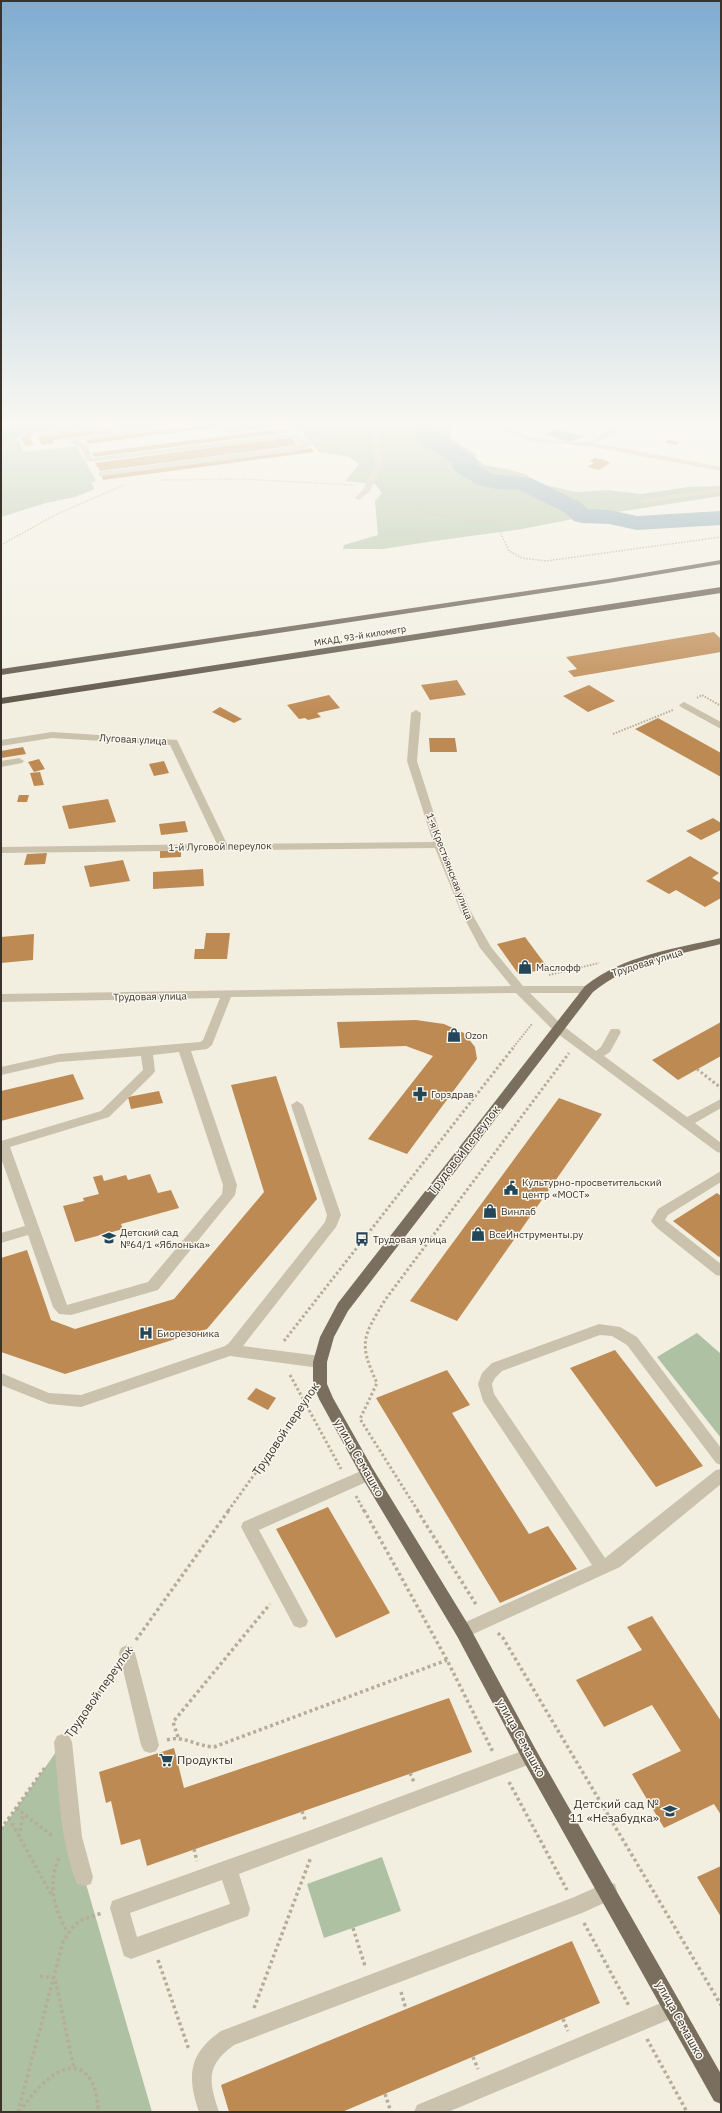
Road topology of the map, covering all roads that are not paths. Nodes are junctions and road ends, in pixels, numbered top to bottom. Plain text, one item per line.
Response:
1 (721, 562) edge
2 (721, 590) edge
3 (1, 672) edge
4 (1, 701) edge
5 (684, 705) road end
6 (416, 713) dead end
7 (721, 726) edge
8 (1, 743) edge
9 (18, 761) dead end
10 (1, 764) edge
11 (439, 845) junction
12 (223, 846) junction
13 (1, 850) edge
14 (721, 941) edge
15 (589, 989) junction
16 (520, 990) junction
17 (227, 994) junction
18 (1, 998) edge
19 (558, 1028) junction
20 (615, 1032) dead end
21 (184, 1048) junction
22 (148, 1052) junction
23 (596, 1057) junction
24 (1, 1071) edge
25 (721, 1103) edge
26 (298, 1105) dead end
27 (686, 1123) junction
28 (721, 1149) edge
29 (721, 1176) edge
30 (33, 1230) junction
31 (1, 1238) edge
32 (721, 1271) edge
33 (230, 1350) junction
34 (320, 1362) junction
35 (1, 1378) edge
36 (320, 1384) joint
37 (721, 1459) edge
38 (368, 1474) junction
39 (721, 1475) edge
40 (603, 1568) junction
41 (300, 1621) dead end
42 (463, 1631) junction
43 (127, 1653) road end
44 (63, 1742) road end
45 (150, 1745) road end
46 (530, 1756) junction
47 (228, 1869) junction
48 (84, 1877) dead end
49 (608, 1891) junction
50 (673, 2008) junction
51 (721, 2094) edge
52 (209, 2112) edge
53 (424, 2112) edge

1 - 3 highway, МКАД, 93-й километр
2 - 4 highway, МКАД, 93-й километр
5 - 7 street
6 - 11 street, 1-я Крестьянская улица
8 - 12 street, Луговая улица
9 - 10 street
11 - 12 street, 1-й Луговой переулок
11 - 16 street, 1-я Крестьянская улица
12 - 13 street, 1-й Луговой переулок
14 - 15 main road, Трудовая улица
15 - 16 street, Трудовая улица
15 - 19 main road, Трудовой переулок
16 - 17 street, Трудовая улица
16 - 19 street, 1-я Крестьянская улица
17 - 18 street, Трудовая улица
17 - 21 street
19 - 23 street, 1-я Крестьянская улица
19 - 34 main road, Трудовой переулок
20 - 23 street
21 - 22 street
21 - 30 street
22 - 24 street
22 - 30 street
23 - 27 street, 1-я Крестьянская улица
25 - 27 street
26 - 33 street
27 - 28 street, 1-я Крестьянская улица
29 - 32 street
30 - 31 street
33 - 34 street
33 - 35 street
34 - 36 main road, Трудовой переулок
36 - 38 main road, улица Семашко
37 - 40 street
38 - 41 street
38 - 42 main road, улица Семашко
39 - 40 street
40 - 42 street
42 - 46 main road, улица Семашко
43 - 45 street
44 - 48 street
46 - 47 street
46 - 49 main road, улица Семашко
47 - 47 street
49 - 50 main road, улица Семашко
49 - 52 street
50 - 51 main road, улица Семашко
50 - 53 street

